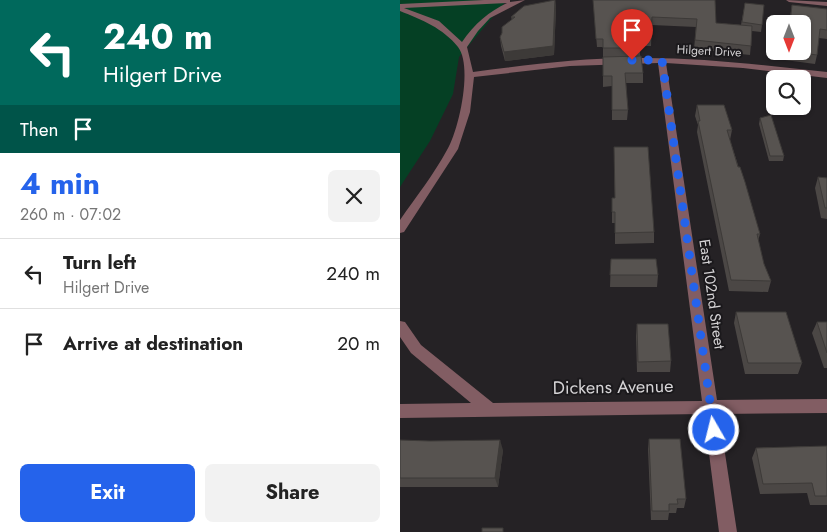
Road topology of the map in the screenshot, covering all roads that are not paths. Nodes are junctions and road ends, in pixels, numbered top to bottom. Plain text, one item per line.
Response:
1 (522, 0) edge
2 (789, 0) edge
3 (827, 4) edge
4 (400, 8) edge
5 (463, 47) junction
6 (662, 60) junction
7 (470, 75) junction
8 (827, 75) edge
9 (400, 229) edge
10 (400, 326) edge
11 (711, 406) junction
12 (827, 406) edge
13 (489, 409) junction
14 (400, 411) edge
15 (728, 532) edge

1 - 4 street
1 - 5 street
2 - 3 street
4 - 5 street
5 - 7 street
6 - 7 street, Hilgert Drive
6 - 8 street, Hilgert Drive
6 - 11 street, East 102nd Street
7 - 9 street
10 - 13 street
11 - 12 street, Dickens Avenue
11 - 13 street, Dickens Avenue
11 - 15 street, East 102nd Street
13 - 14 street, Dickens Avenue

